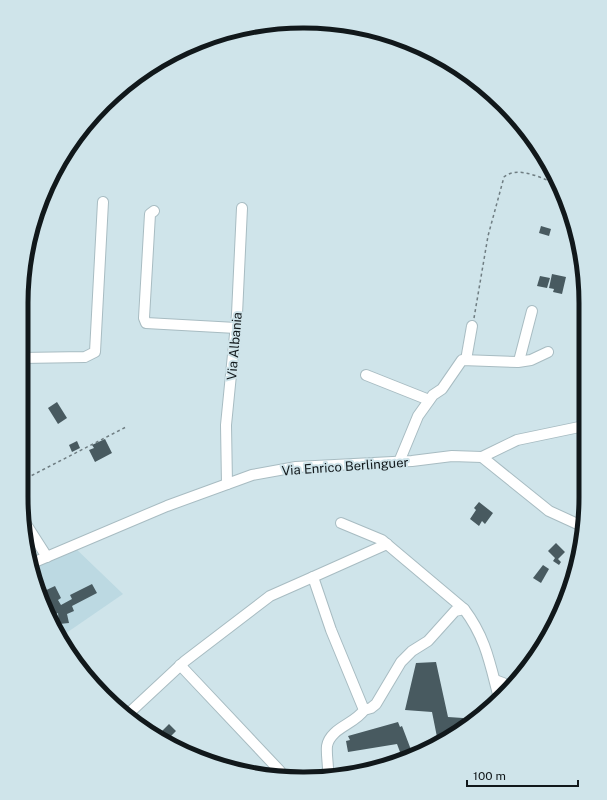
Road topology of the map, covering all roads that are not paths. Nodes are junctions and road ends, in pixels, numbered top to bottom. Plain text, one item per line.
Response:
1 (103, 202) dead end
2 (242, 208) dead end
3 (154, 211) dead end
4 (532, 311) dead end
5 (472, 326) road end
6 (236, 328) junction
7 (548, 352) dead end
8 (28, 358) edge
9 (466, 360) junction
10 (519, 362) junction
11 (366, 376) dead end
12 (429, 400) junction
13 (579, 427) edge
14 (482, 457) junction
15 (399, 462) junction
16 (227, 484) junction
17 (341, 523) dead end
18 (577, 524) edge
19 (30, 531) edge
20 (387, 544) junction
21 (47, 557) junction
22 (36, 562) edge
23 (313, 577) junction
24 (464, 609) junction
25 (180, 665) junction
26 (495, 680) junction
27 (504, 685) edge
28 (498, 691) edge
29 (364, 710) junction
30 (131, 711) edge
31 (280, 771) edge
32 (328, 771) edge

1 - 8 street
2 - 6 street, Via Albania
3 - 6 street
4 - 10 street
5 - 9 street
6 - 16 street, Via Albania
7 - 10 street
9 - 10 street
9 - 12 street
11 - 12 street
12 - 15 street
13 - 14 street
14 - 15 street, Via Enrico Berlinguer
14 - 18 street
15 - 16 street, Via Enrico Berlinguer
16 - 21 street, Via Enrico Berlinguer
17 - 20 street
19 - 21 street
20 - 23 street
20 - 24 street
21 - 22 street, Via Enrico Berlinguer
23 - 25 street
23 - 29 street
24 - 26 street
24 - 29 street
25 - 30 street
25 - 31 street
26 - 27 street
26 - 28 street
29 - 32 street

